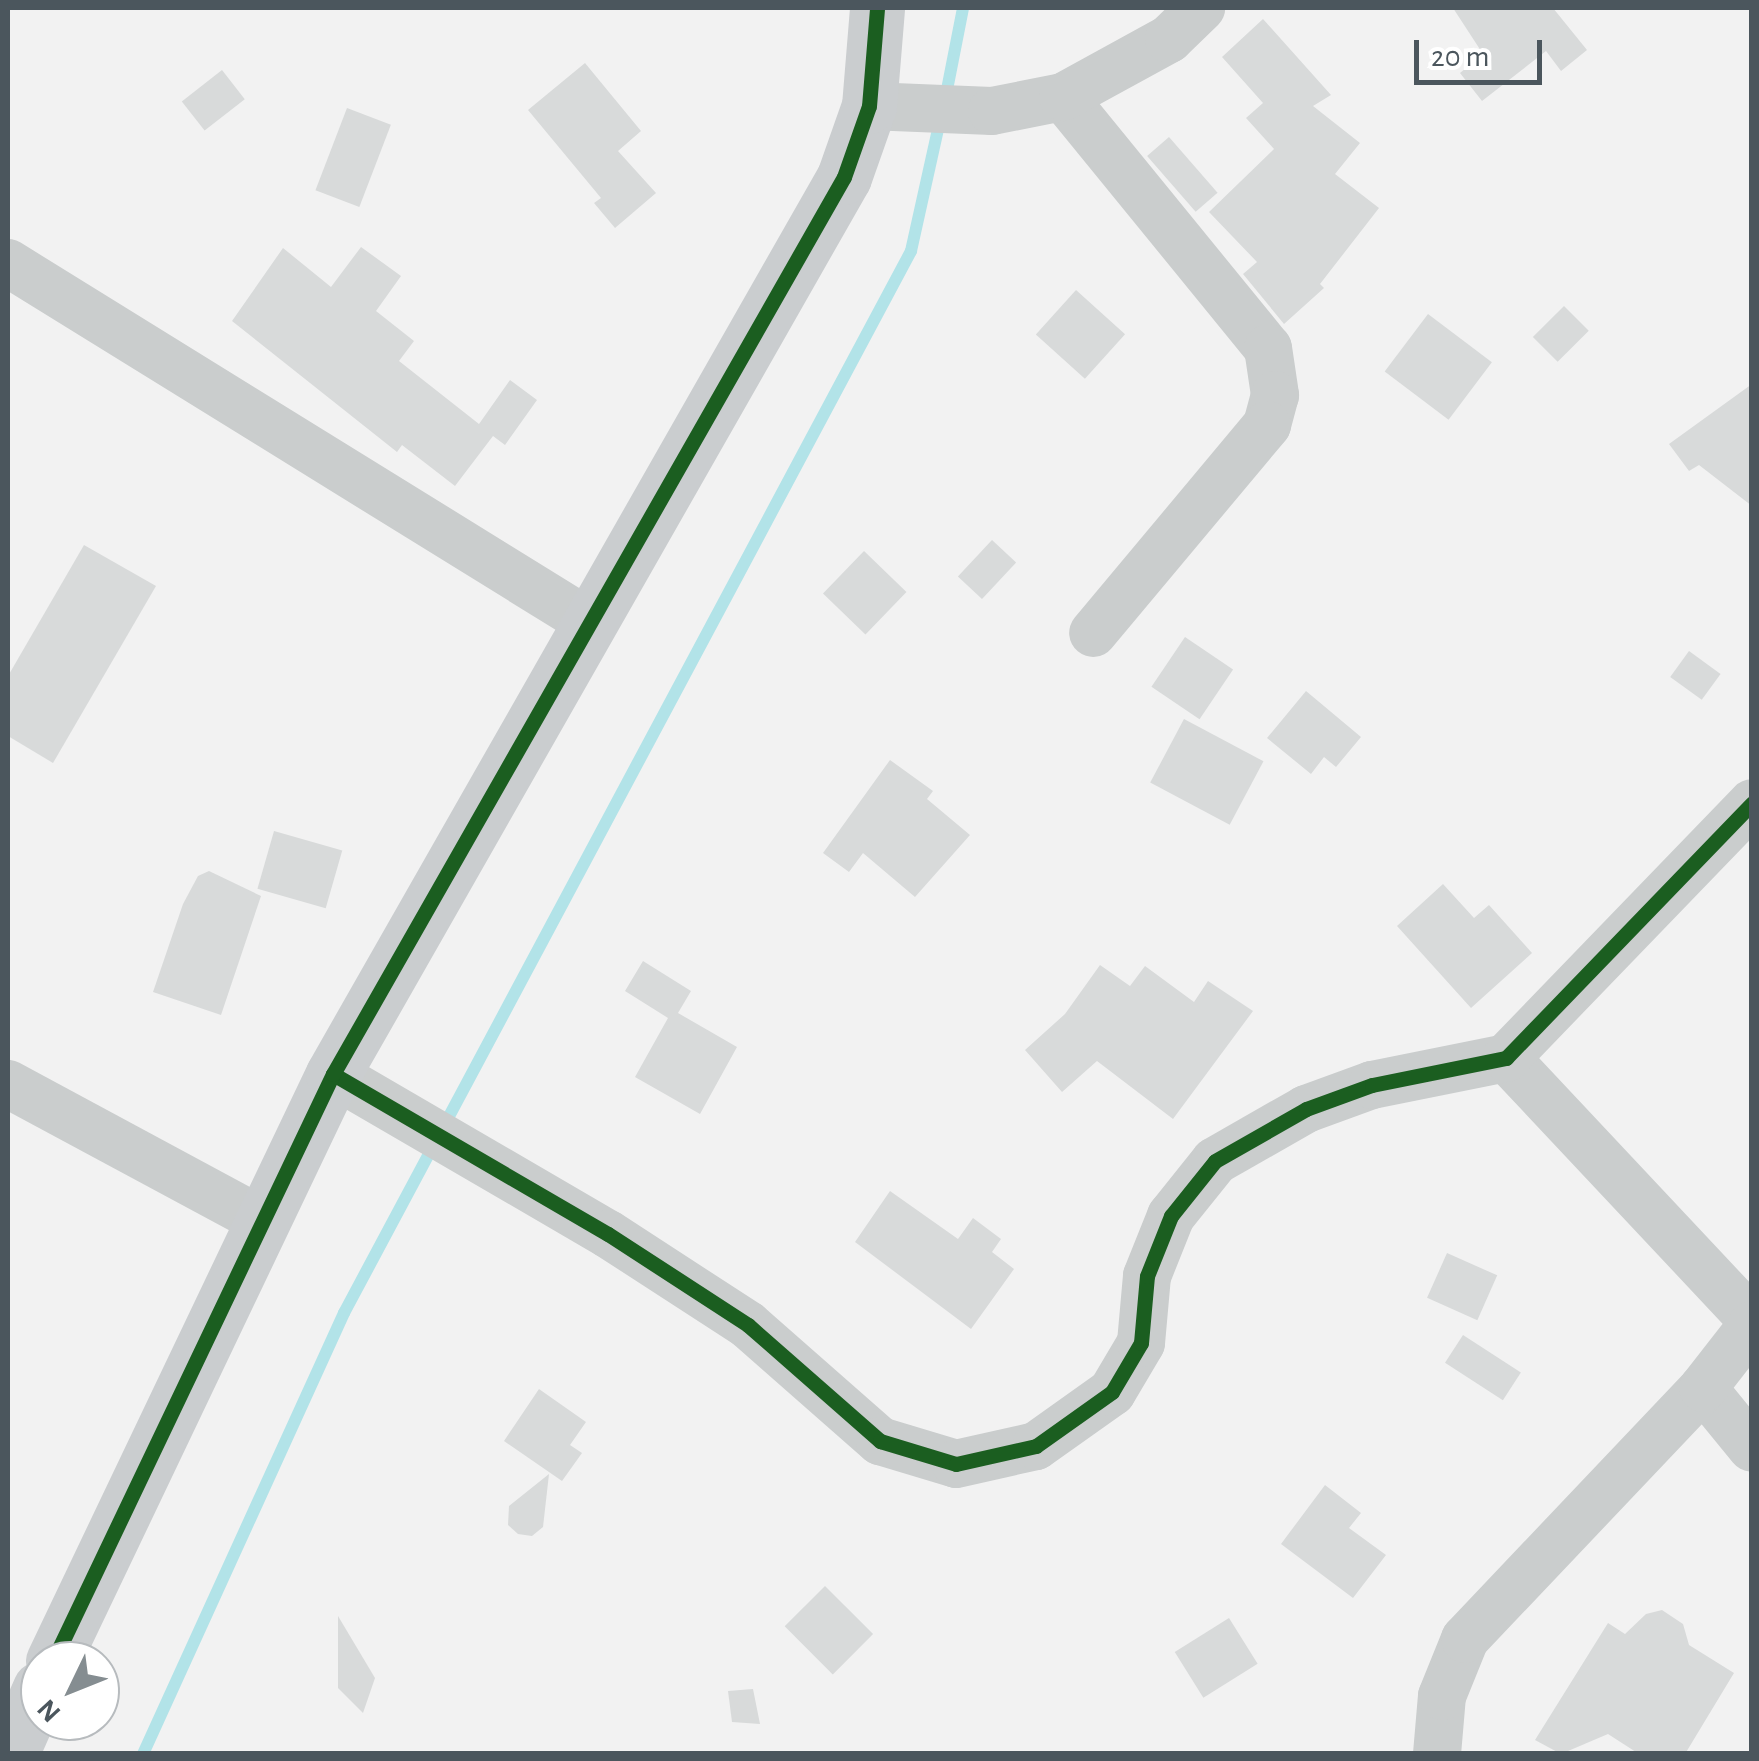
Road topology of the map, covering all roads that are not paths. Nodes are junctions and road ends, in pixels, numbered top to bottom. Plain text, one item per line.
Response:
1 (878, 8) edge
2 (1201, 8) edge
3 (1063, 97) junction
4 (869, 106) junction
5 (8, 263) edge
6 (587, 622) junction
7 (1093, 632) dead end
8 (1752, 804) edge
9 (1506, 1058) junction
10 (333, 1074) junction
11 (8, 1084) edge
12 (264, 1222) junction
13 (1752, 1323) edge
14 (1703, 1388) junction
15 (1752, 1448) edge
16 (63, 1641) edge
17 (1437, 1754) edge

1 - 4 street
2 - 3 street
3 - 4 street
3 - 7 street
4 - 6 street
5 - 6 street
6 - 10 street
8 - 9 street
9 - 10 street
9 - 13 street
10 - 12 street
11 - 12 street
12 - 16 street
13 - 14 street
14 - 15 street
14 - 17 street

